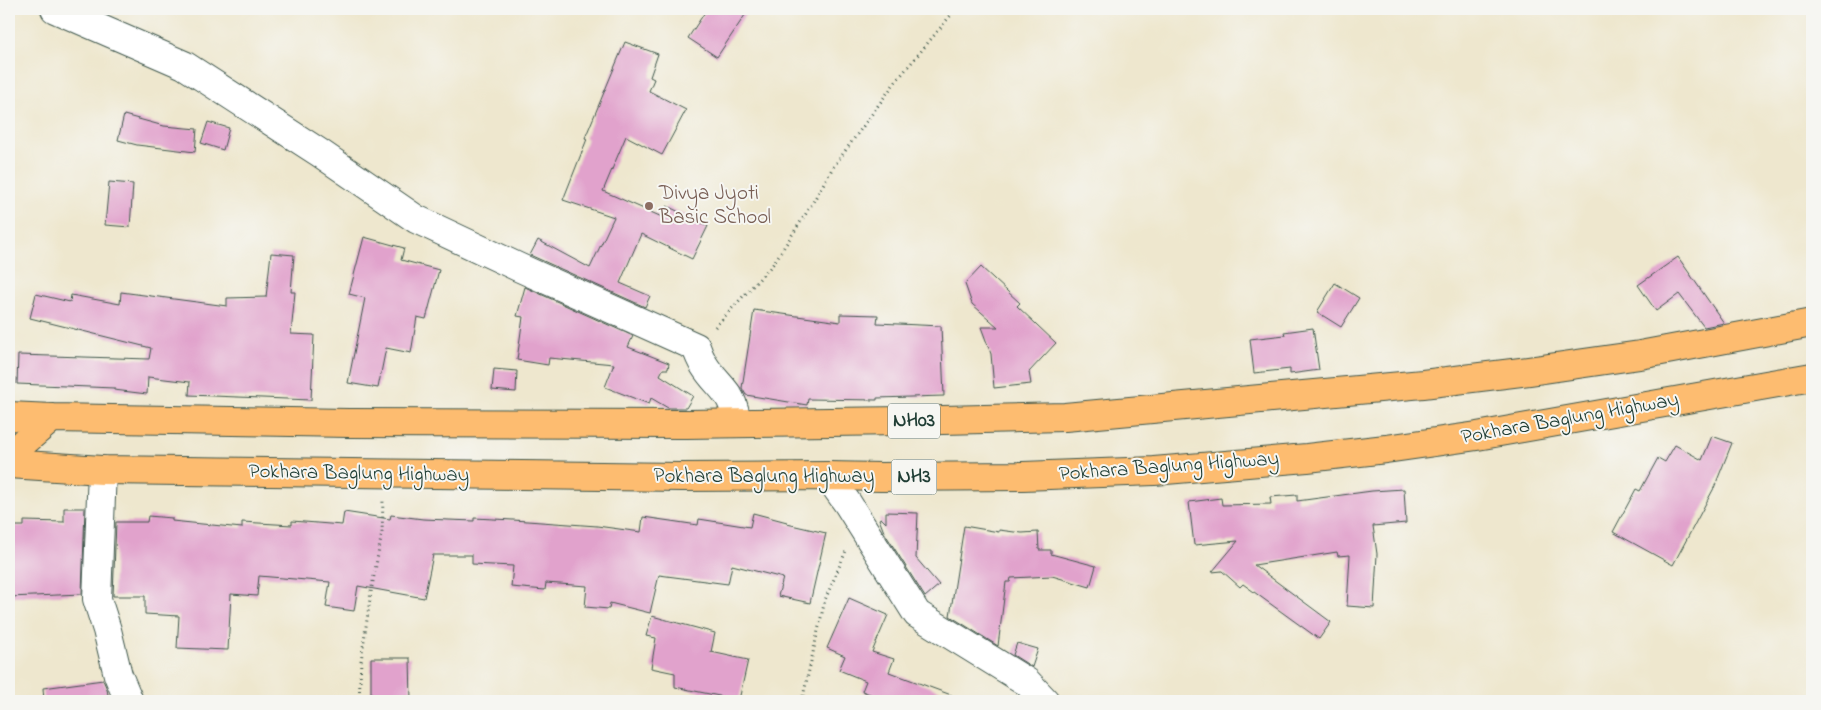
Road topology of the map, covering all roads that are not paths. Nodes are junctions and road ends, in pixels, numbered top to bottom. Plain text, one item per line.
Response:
1 (55, 9) edge
2 (1812, 323) edge
3 (1812, 377) edge
4 (9, 416) edge
5 (52, 418) junction
6 (736, 423) junction
7 (9, 456) edge
8 (9, 464) edge
9 (102, 470) junction
10 (828, 476) junction
11 (128, 701) edge
12 (1045, 701) edge

1 - 6 street
2 - 6 highway, NH03
3 - 10 highway, Pokhara Baglung Highway / NH3
4 - 5 highway, NH03
5 - 6 highway, NH03
5 - 7 highway
8 - 9 highway, Pokhara Baglung Highway / NH3
9 - 10 highway, Pokhara Baglung Highway / NH3
9 - 11 street
10 - 12 street

